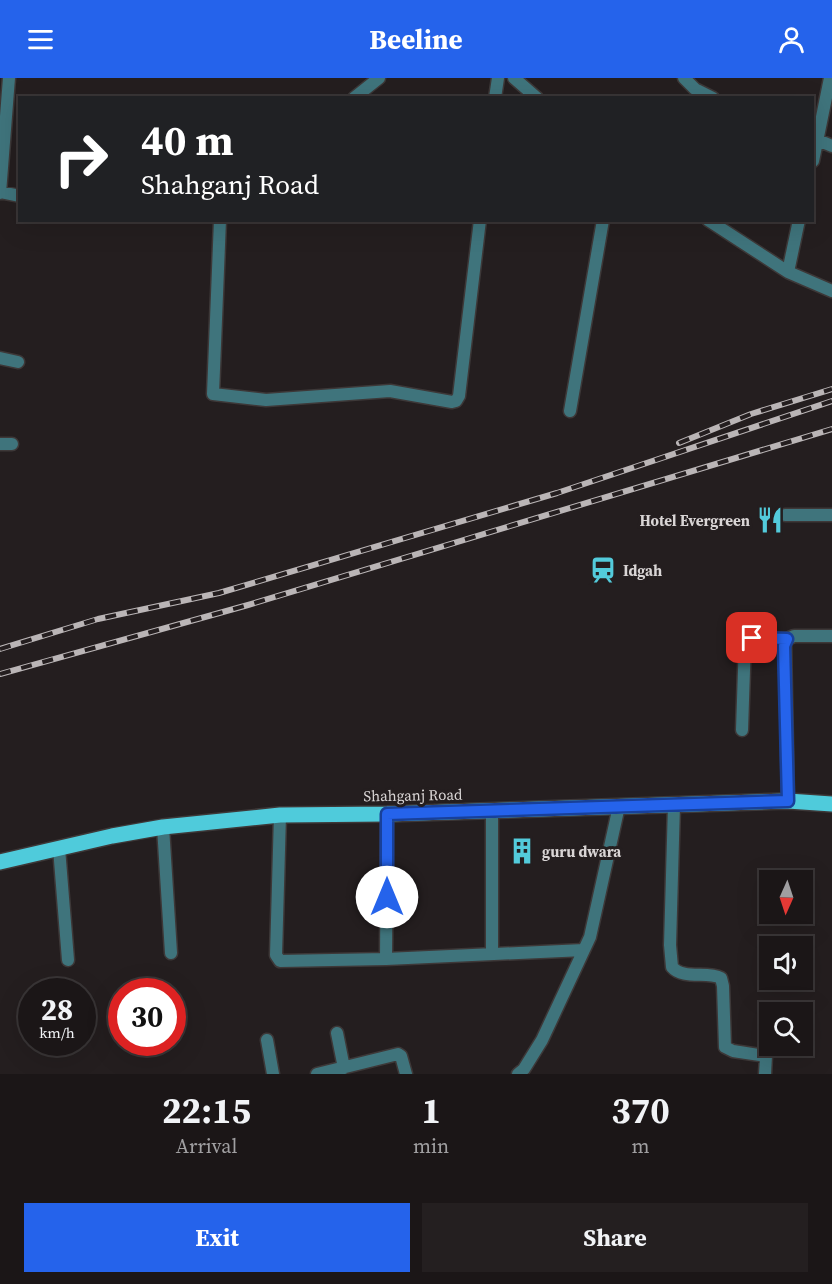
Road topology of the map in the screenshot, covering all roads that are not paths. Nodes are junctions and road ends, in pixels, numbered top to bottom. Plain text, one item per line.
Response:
1 (9, 78) edge
2 (379, 78) edge
3 (498, 78) edge
4 (514, 78) edge
5 (684, 78) edge
6 (830, 78) edge
7 (356, 96) edge
8 (495, 96) edge
9 (535, 96) edge
10 (709, 96) edge
11 (815, 139) edge
12 (832, 146) edge
13 (0, 192) edge
14 (18, 196) edge
15 (220, 222) edge
16 (480, 222) edge
17 (603, 222) edge
18 (711, 222) edge
19 (800, 222) edge
20 (788, 272) junction
21 (832, 291) edge
22 (0, 358) edge
23 (18, 362) dead end
24 (570, 411) dead end
25 (832, 514) edge
26 (785, 515) dead end
27 (832, 636) edge
28 (787, 639) junction
29 (742, 730) dead end
30 (788, 801) junction
31 (832, 804) edge
32 (674, 805) junction
33 (619, 806) junction
34 (492, 811) junction
35 (387, 814) junction
36 (280, 815) junction
37 (163, 827) junction
38 (59, 848) junction
39 (0, 862) edge
40 (584, 950) junction
41 (171, 953) dead end
42 (492, 954) junction
43 (68, 960) dead end
44 (386, 960) junction
45 (337, 1033) dead end
46 (267, 1040) dead end
47 (344, 1068) junction
48 (524, 1072) edge
49 (273, 1074) edge
50 (317, 1074) edge
51 (406, 1074) edge
52 (765, 1074) edge

1 - 13 street
2 - 7 street
3 - 8 street
4 - 9 street
5 - 10 street
6 - 11 street
11 - 12 street
13 - 14 street
15 - 16 street
17 - 24 street
18 - 20 street
19 - 20 street
20 - 21 street
22 - 23 street
25 - 26 street
27 - 28 street
28 - 29 street
28 - 30 street
30 - 31 main road, Shahganj Road
30 - 32 main road, Shahganj Road
32 - 33 main road, Shahganj Road
32 - 52 street
33 - 34 main road, Shahganj Road
33 - 40 street
34 - 35 main road, Shahganj Road
34 - 42 street
35 - 36 main road, Shahganj Road
35 - 44 street
36 - 37 main road, Shahganj Road
36 - 44 street
37 - 38 main road, Shahganj Road
37 - 41 street
38 - 39 main road, Shahganj Road
38 - 43 street
40 - 42 street
40 - 48 street
42 - 44 street
45 - 47 street
46 - 49 street
47 - 50 street
47 - 51 street

